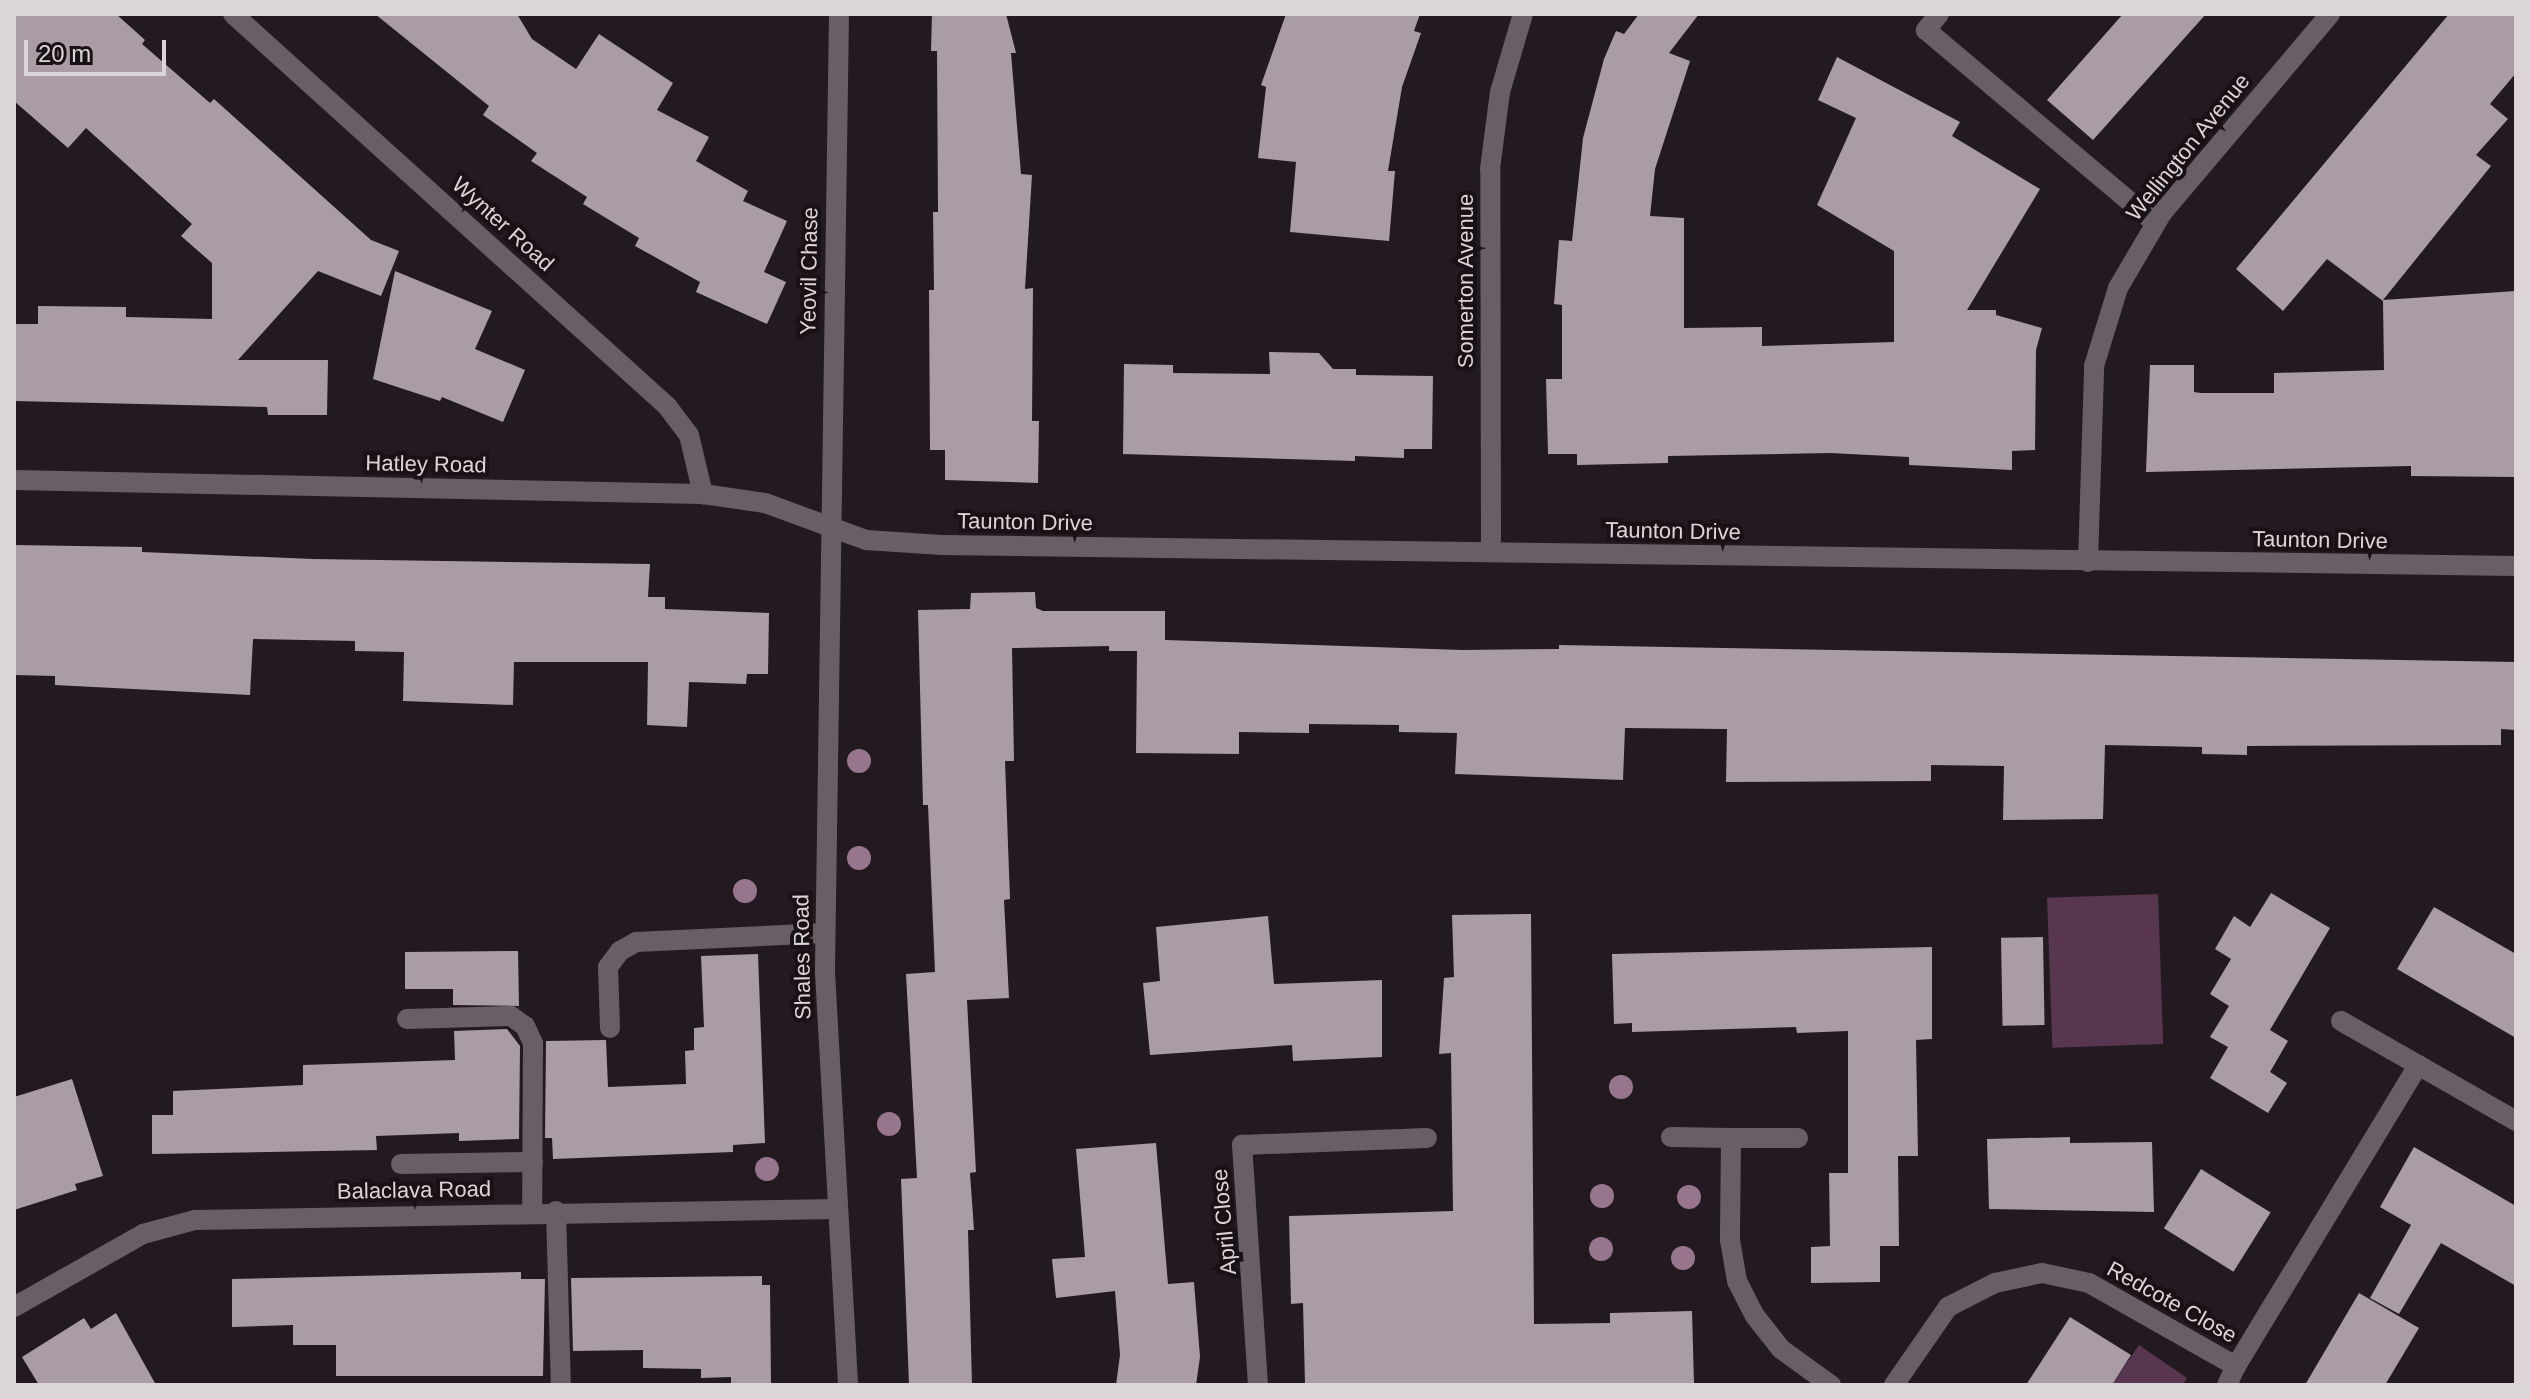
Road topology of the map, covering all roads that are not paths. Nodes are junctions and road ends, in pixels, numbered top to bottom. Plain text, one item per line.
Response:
1 (233, 14) edge
2 (839, 14) edge
3 (1523, 14) edge
4 (1939, 14) edge
5 (2330, 14) edge
6 (2155, 223) junction
7 (14, 480) edge
8 (703, 494) junction
9 (831, 529) junction
10 (1491, 551) junction
11 (2088, 562) junction
12 (2516, 566) edge
13 (825, 933) junction
14 (407, 1019) dead end
15 (2341, 1021) dead end
16 (610, 1028) dead end
17 (2418, 1065) junction
18 (2516, 1121) edge
19 (1671, 1137) dead end
20 (1427, 1138) dead end
21 (1731, 1138) junction
22 (1798, 1138) dead end
23 (533, 1162) junction
24 (401, 1164) dead end
25 (836, 1209) junction
26 (556, 1211) junction
27 (532, 1212) junction
28 (14, 1307) edge
29 (2236, 1366) junction
30 (561, 1385) edge
31 (848, 1385) edge
32 (1258, 1385) edge
33 (1831, 1385) edge
34 (1894, 1385) edge
35 (2227, 1385) edge

1 - 8 street, Wynter Road
2 - 9 street, Yeovil Chase
3 - 10 street, Somerton Avenue
4 - 6 street
5 - 6 street, Wellington Avenue
6 - 11 street, Wellington Avenue
7 - 8 street, Hatley Road
8 - 9 street, Hatley Road
9 - 10 street, Taunton Drive
9 - 13 street, Shales Road
10 - 11 street, Taunton Drive
11 - 12 street, Taunton Drive
13 - 16 street
13 - 25 street, Shales Road
14 - 23 street
15 - 17 street
17 - 18 street
17 - 29 street, Redcote Close
19 - 21 street
20 - 32 street, April Close
21 - 22 street
21 - 33 street
23 - 24 street
23 - 27 street
25 - 26 street, Balaclava Road
25 - 31 street, Shales Road
26 - 27 street, Balaclava Road
26 - 30 street
27 - 28 street, Balaclava Road
29 - 34 street, Redcote Close
29 - 35 street, Redcote Close

